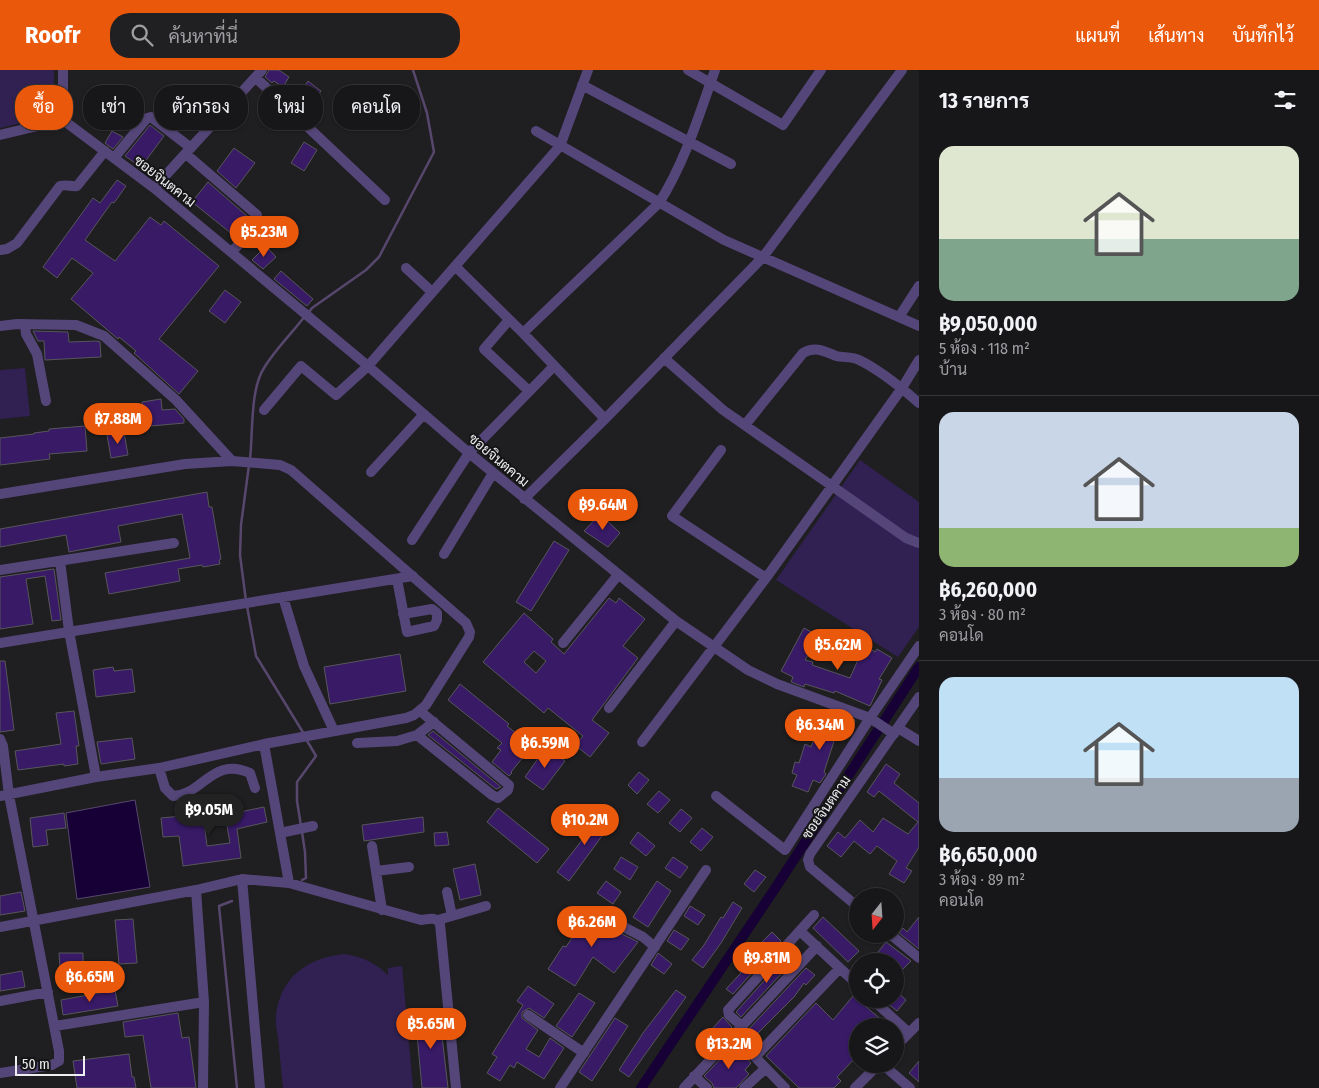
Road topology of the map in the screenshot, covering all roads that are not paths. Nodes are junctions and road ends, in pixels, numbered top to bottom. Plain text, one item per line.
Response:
1 (63, 70) edge
2 (588, 70) edge
3 (688, 70) edge
4 (715, 70) edge
5 (902, 70) edge
6 (819, 71) edge
7 (259, 74) edge
8 (710, 83) junction
9 (582, 84) junction
10 (63, 85) edge
11 (73, 127) edge
12 (21, 130) edge
13 (536, 131) dead end
14 (0, 135) edge
15 (689, 142) junction
16 (560, 146) junction
17 (105, 151) junction
18 (189, 151) junction
19 (114, 158) junction
20 (731, 164) dead end
21 (154, 188) junction
22 (385, 200) dead end
23 (659, 203) junction
24 (0, 250) edge
25 (231, 252) junction
26 (763, 257) junction
27 (454, 266) junction
28 (406, 268) dead end
29 (919, 286) edge
30 (432, 292) junction
31 (899, 317) junction
32 (509, 320) junction
33 (25, 325) junction
34 (0, 326) edge
35 (919, 326) edge
36 (523, 333) junction
37 (664, 358) junction
38 (919, 360) edge
39 (368, 366) junction
40 (554, 366) junction
41 (902, 388) junction
42 (529, 391) junction
43 (46, 402) dead end
44 (919, 403) edge
45 (264, 410) dead end
46 (424, 414) junction
47 (605, 419) junction
48 (745, 425) junction
49 (720, 450) dead end
50 (469, 453) junction
51 (232, 461) junction
52 (371, 472) dead end
53 (493, 473) junction
54 (832, 486) junction
55 (0, 494) edge
56 (524, 499) junction
57 (412, 540) dead end
58 (174, 543) dead end
59 (919, 543) edge
60 (444, 554) dead end
61 (60, 561) junction
62 (0, 570) edge
63 (618, 575) junction
64 (413, 576) junction
65 (766, 578) junction
66 (396, 579) junction
67 (283, 597) junction
68 (403, 614) dead end
69 (676, 621) junction
70 (69, 631) junction
71 (0, 643) edge
72 (563, 643) dead end
73 (919, 646) edge
74 (715, 647) junction
75 (919, 696) edge
76 (609, 708) dead end
77 (420, 711) junction
78 (872, 719) junction
79 (434, 722) junction
80 (893, 730) junction
81 (334, 731) junction
82 (417, 735) junction
83 (0, 739) edge
84 (919, 741) edge
85 (642, 742) dead end
86 (357, 743) dead end
87 (264, 744) junction
88 (159, 768) junction
89 (96, 777) junction
90 (255, 788) dead end
91 (5, 796) edge
92 (716, 796) dead end
93 (310, 827) dead end
94 (280, 833) junction
95 (372, 846) dead end
96 (409, 867) dead end
97 (706, 870) dead end
98 (376, 871) junction
99 (242, 879) junction
100 (289, 883) junction
101 (196, 890) junction
102 (447, 892) dead end
103 (849, 899) edge
104 (486, 906) dead end
105 (382, 910) junction
106 (814, 915) dead end
107 (452, 916) junction
108 (438, 920) junction
109 (34, 921) junction
110 (618, 924) dead end
111 (0, 927) edge
112 (800, 931) junction
113 (901, 943) edge
114 (817, 946) junction
115 (655, 947) junction
116 (919, 958) edge
117 (840, 968) junction
118 (849, 976) edge
119 (48, 992) junction
120 (0, 1001) edge
121 (204, 1002) junction
122 (882, 1008) edge
123 (528, 1015) dead end
124 (919, 1023) edge
125 (54, 1026) junction
126 (742, 1026) junction
127 (908, 1033) junction
128 (734, 1035) junction
129 (904, 1037) edge
130 (584, 1053) junction
131 (755, 1057) junction
132 (766, 1068) junction
133 (0, 1073) edge
134 (871, 1073) edge
135 (891, 1073) edge
136 (694, 1076) junction
137 (203, 1088) edge
138 (260, 1088) edge
139 (456, 1088) edge
140 (560, 1088) edge
141 (684, 1088) edge
142 (707, 1088) edge
143 (744, 1088) edge
144 (785, 1088) edge
145 (855, 1088) edge
146 (910, 1088) edge

1 - 10 street
2 - 9 street
3 - 8 street
4 - 8 street
5 - 26 street
6 - 8 street
7 - 18 street
7 - 22 street
8 - 15 street
9 - 15 street
9 - 16 street
11 - 17 street, ซอยจินตคาม
12 - 14 street
13 - 16 street
15 - 20 street
15 - 23 street
16 - 23 street
16 - 27 street
17 - 19 street, ซอยจินตคาม
17 - 24 street
18 - 19 street
18 - 21 street
18 - 25 street
19 - 21 street, ซอยจินตคาม
21 - 25 street, ซอยจินตคาม
23 - 26 street
23 - 36 street
25 - 39 street, ซอยจินตคาม
26 - 31 street
26 - 37 street
27 - 30 street
27 - 32 street
28 - 30 street
29 - 31 street
30 - 39 street
31 - 35 street
32 - 36 street
32 - 42 street
33 - 34 street
33 - 43 street
33 - 51 street
36 - 40 street
37 - 47 street
37 - 48 street
38 - 41 street
39 - 45 street
39 - 46 street, ซอยจินตคาม
40 - 42 street
40 - 47 street
41 - 44 street
41 - 48 street
41 - 54 street
42 - 50 street
46 - 50 street, ซอยจินตคาม
46 - 52 street
47 - 56 street
48 - 54 street
49 - 65 street
50 - 53 street, ซอยจินตคาม
50 - 57 street
51 - 55 street
51 - 64 street
53 - 56 street, ซอยจินตคาม
53 - 60 street
54 - 59 street
54 - 65 street
56 - 63 street, ซอยจินตคาม
58 - 61 street
61 - 62 street
61 - 70 street
63 - 69 street, ซอยจินตคาม
63 - 72 street
64 - 66 street
64 - 77 street
65 - 74 street
66 - 67 street
66 - 68 street
67 - 70 street
67 - 81 street
69 - 74 street, ซอยจินตคาม
69 - 76 street
70 - 71 street
70 - 89 street
73 - 78 street
74 - 78 street, ซอยจินตคาม
74 - 85 street
75 - 80 street
77 - 79 street
77 - 81 street
78 - 80 street, ซอยจินตคาม
78 - 92 street
79 - 82 street
79 - 82 street
80 - 84 street
80 - 103 street, ซอยจินตคาม
81 - 87 street
82 - 86 street
83 - 91 street
87 - 88 street
87 - 94 street
88 - 89 street
88 - 90 street
89 - 91 street
91 - 109 street
93 - 94 street
94 - 100 street
95 - 98 street
96 - 98 street
97 - 115 street
98 - 105 street
99 - 100 street
99 - 101 street
99 - 138 street
100 - 105 street
101 - 109 street
101 - 121 street
102 - 107 street
104 - 107 street
105 - 108 street
106 - 112 street
107 - 108 street
108 - 139 street
109 - 111 street
109 - 119 street
110 - 115 street
112 - 114 street
112 - 126 street
113 - 116 street
114 - 117 street
114 - 126 street
115 - 130 street
117 - 118 street
117 - 131 street
119 - 120 street
119 - 125 street
121 - 125 street
121 - 137 street
122 - 127 street
123 - 130 street
124 - 127 street
125 - 133 street
126 - 128 street
127 - 129 street
128 - 131 street
128 - 136 street
130 - 140 street
131 - 132 street
132 - 143 street
132 - 144 street
134 - 145 street
135 - 146 street
136 - 141 street
136 - 142 street

